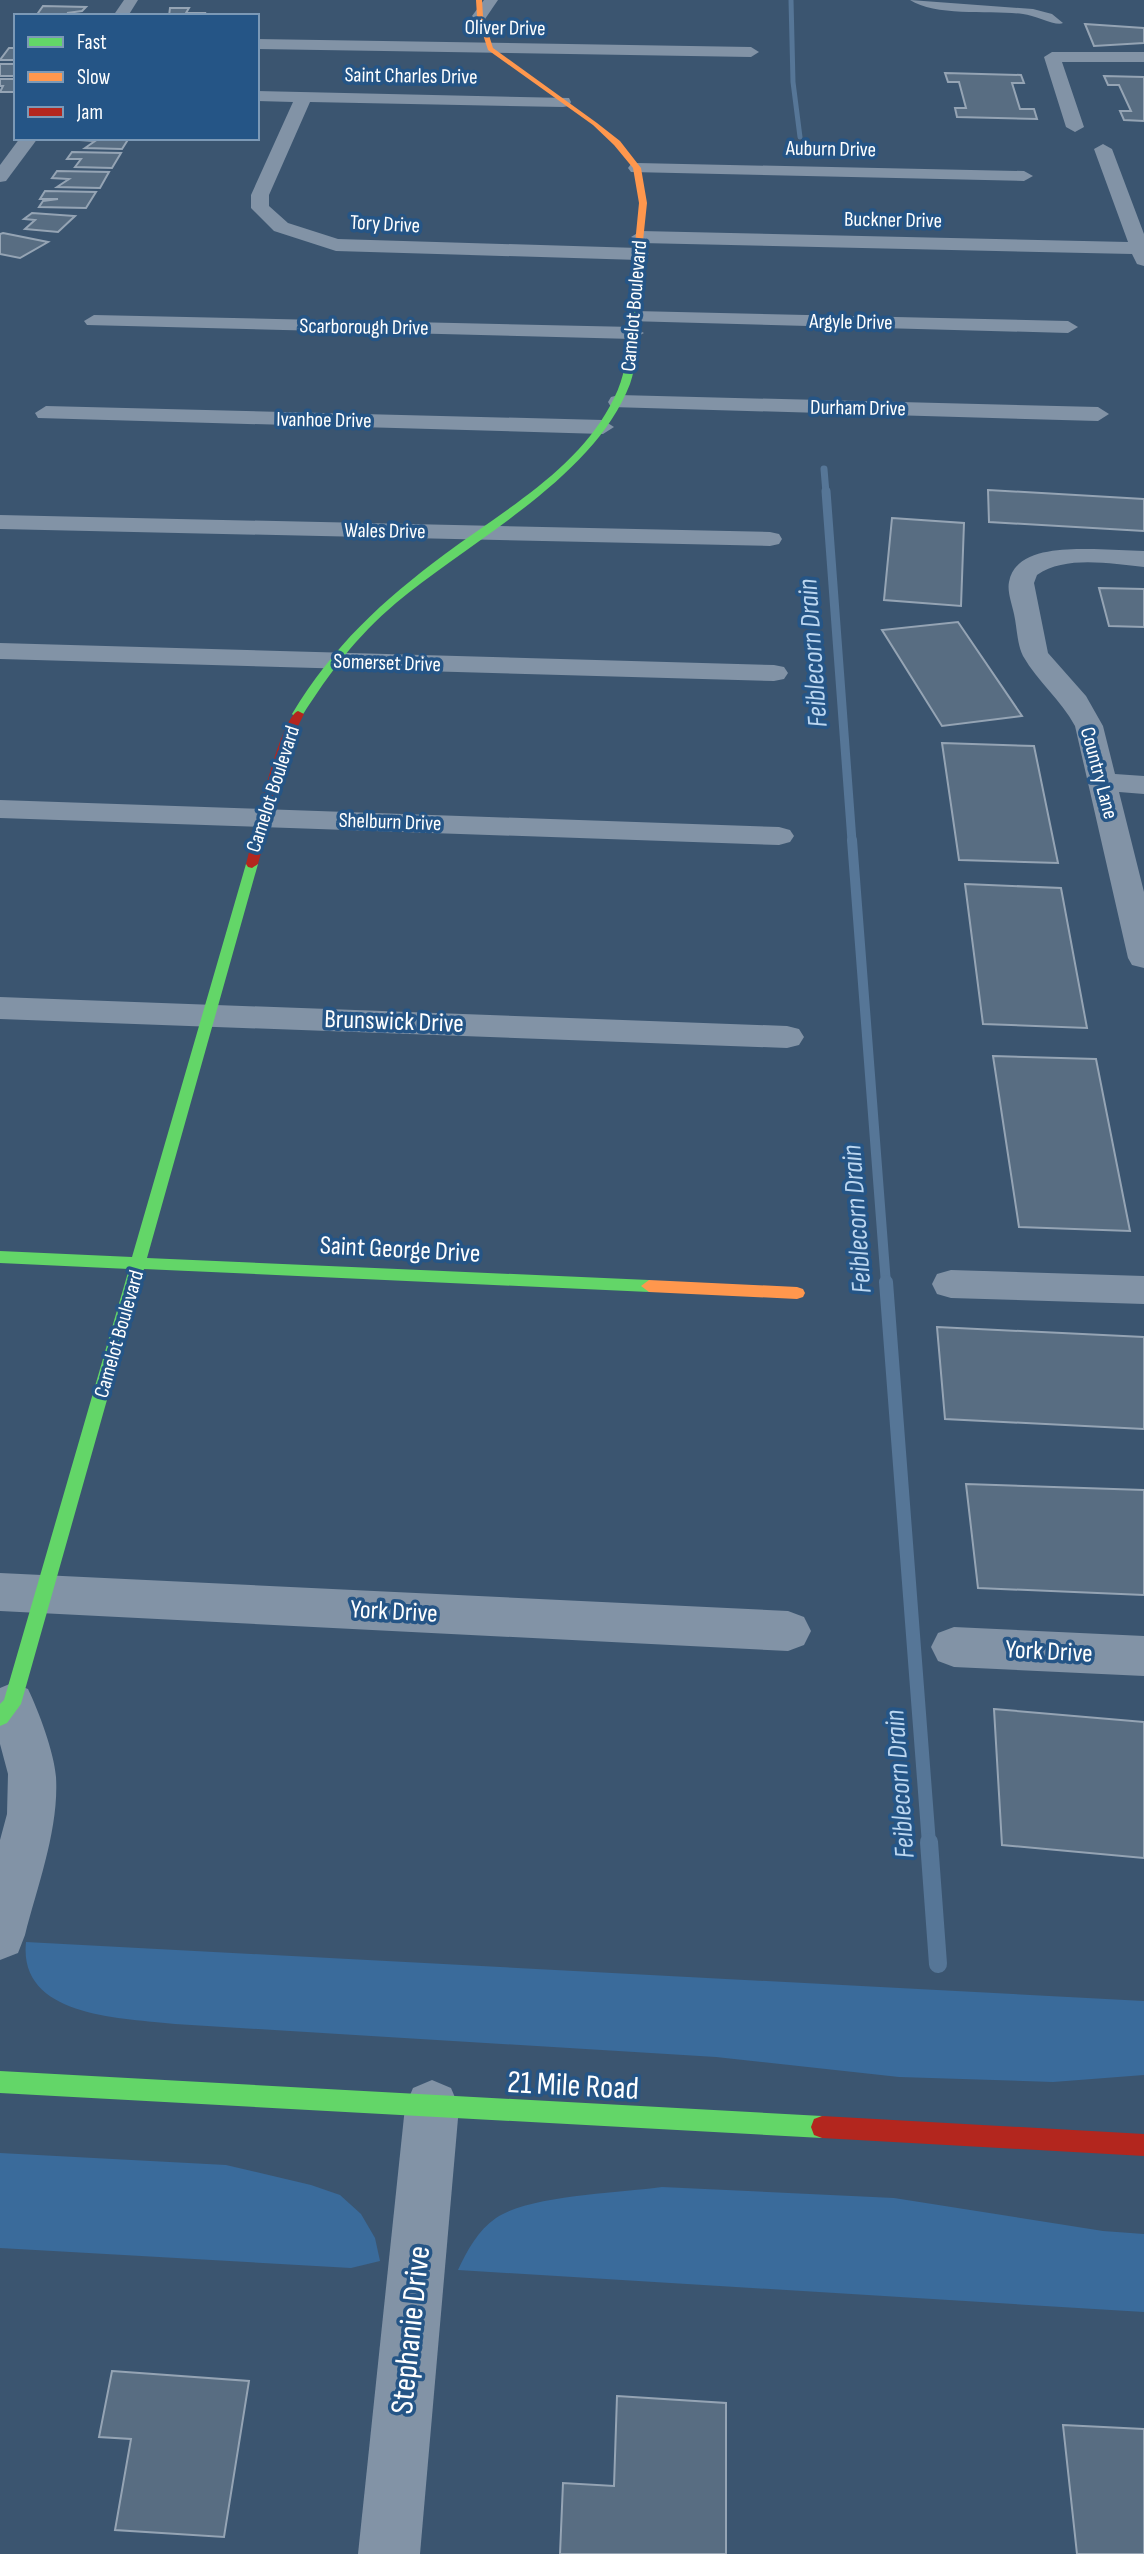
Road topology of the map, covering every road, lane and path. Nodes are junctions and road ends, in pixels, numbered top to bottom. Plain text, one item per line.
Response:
1 (491, 0) edge
2 (915, 0) edge
3 (479, 8) edge
4 (1058, 23) dead end
5 (259, 44) edge
6 (490, 49) junction
7 (751, 52) dead end
8 (1144, 57) edge
9 (259, 96) edge
10 (304, 97) junction
11 (564, 102) junction
12 (1075, 127) dead end
13 (28, 140) edge
14 (1103, 149) dead end
15 (637, 168) junction
16 (1024, 176) dead end
17 (0, 177) edge
18 (640, 246) junction
19 (1143, 252) edge
20 (94, 321) dead end
21 (634, 325) junction
22 (1068, 327) dead end
23 (619, 402) junction
24 (46, 413) dead end
25 (1098, 414) dead end
26 (603, 427) junction
27 (0, 522) edge
28 (482, 534) junction
29 (770, 539) dead end
30 (1144, 559) edge
31 (0, 651) edge
32 (332, 662) junction
33 (774, 673) dead end
34 (1103, 782) junction
35 (1144, 786) edge
36 (0, 809) edge
37 (262, 817) junction
38 (779, 836) dead end
39 (1144, 958) edge
40 (0, 1008) edge
41 (211, 1015) junction
42 (787, 1037) dead end
43 (0, 1257) edge
44 (140, 1263) junction
45 (951, 1284) dead end
46 (1144, 1290) edge
47 (797, 1293) dead end
48 (0, 1592) edge
49 (43, 1594) junction
50 (788, 1631) dead end
51 (954, 1647) dead end
52 (1144, 1656) edge
53 (6, 1710) edge
54 (0, 1935) edge
55 (0, 2082) edge
56 (432, 2107) junction
57 (1144, 2145) edge
58 (389, 2554) edge

1 - 3 street
2 - 4 lane
3 - 6 street
5 - 6 street, Oliver Drive
6 - 7 street, Oliver Drive
6 - 11 street
8 - 12 street
9 - 10 street, Saint Charles Drive
10 - 11 street, Saint Charles Drive
10 - 18 street, Tory Drive
11 - 15 street
13 - 17 street
14 - 19 street
15 - 16 street, Auburn Drive
15 - 18 street, Camelot Boulevard
18 - 19 street, Buckner Drive
18 - 21 street, Camelot Boulevard
20 - 21 street, Scarborough Drive
21 - 22 street, Argyle Drive
21 - 23 street, Camelot Boulevard
23 - 25 street, Durham Drive
23 - 26 street, Camelot Boulevard
24 - 26 street, Ivanhoe Drive
26 - 28 street, Camelot Boulevard
27 - 28 street, Wales Drive
28 - 29 street, Wales Drive
28 - 32 street, Camelot Boulevard
30 - 34 street, Country Lane
31 - 32 street, Somerset Drive
32 - 33 street, Somerset Drive
32 - 37 street, Camelot Boulevard
34 - 35 street
34 - 39 street, Country Lane
36 - 37 street, Shelburn Drive
37 - 38 street, Shelburn Drive
37 - 41 street, Camelot Boulevard
40 - 41 street, Brunswick Drive
41 - 42 street, Brunswick Drive
41 - 44 street, Camelot Boulevard
43 - 44 street, Saint George Drive
44 - 47 street, Saint George Drive
44 - 49 street, Camelot Boulevard
45 - 46 street
48 - 49 street, York Drive
49 - 50 street, York Drive
49 - 53 street, Camelot Boulevard
51 - 52 street, York Drive
53 - 54 street, Camelot Boulevard
55 - 56 street, 21 Mile Road
56 - 57 street, 21 Mile Road
56 - 58 street, Stephanie Drive

